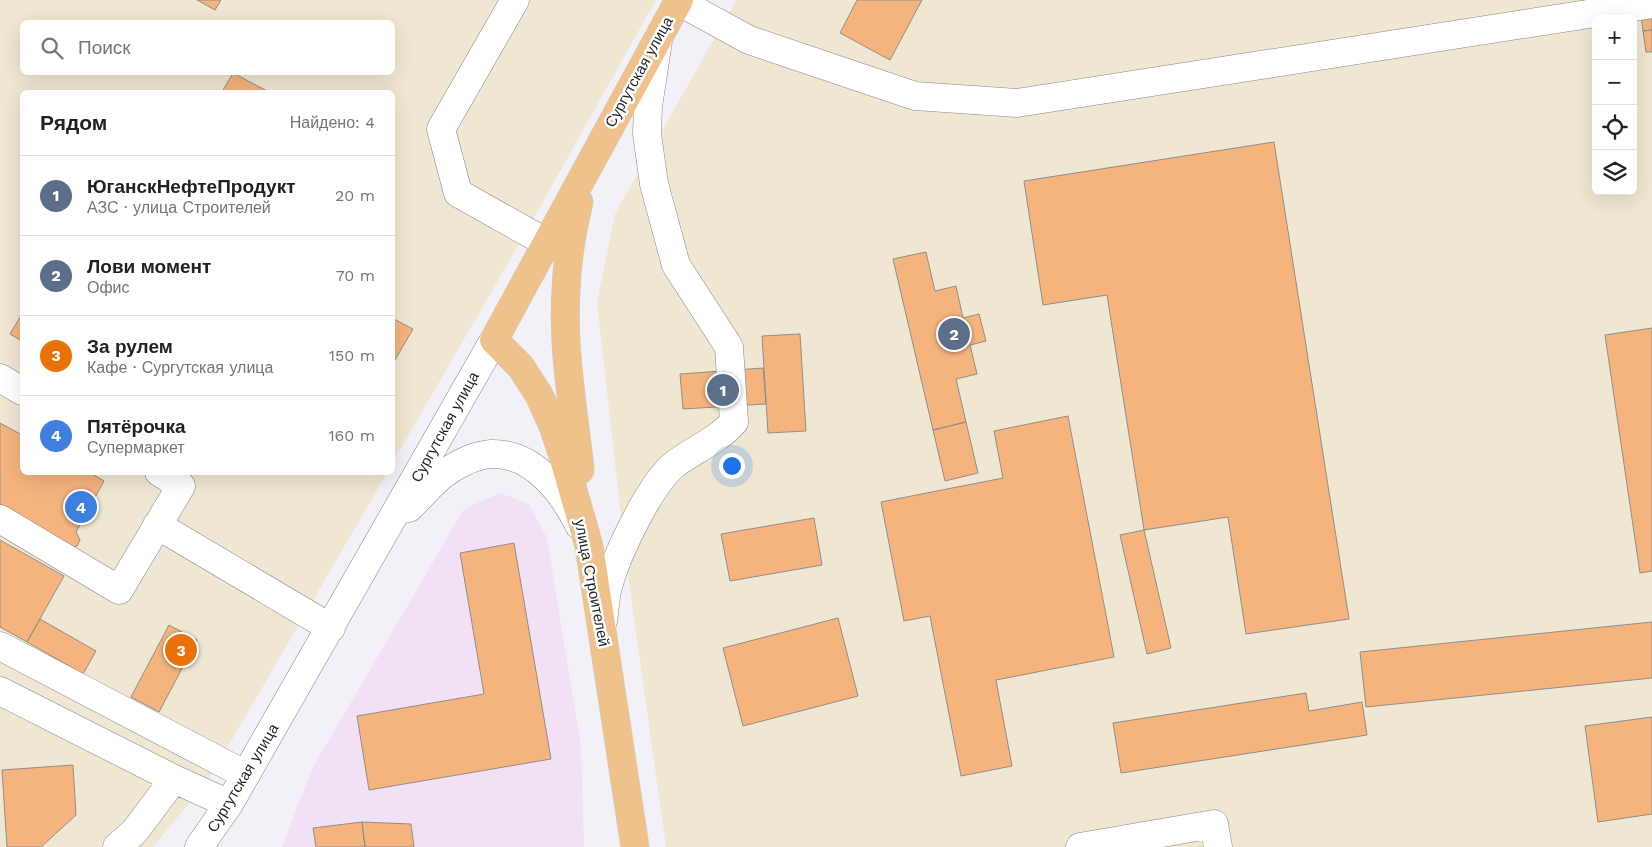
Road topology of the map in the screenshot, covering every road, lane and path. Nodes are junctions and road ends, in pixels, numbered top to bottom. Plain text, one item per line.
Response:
1 (515, 0) edge
2 (678, 0) edge
3 (1652, 4) edge
4 (660, 34) junction
5 (586, 171) junction
6 (546, 243) junction
7 (494, 340) junction
8 (0, 378) edge
9 (20, 391) edge
10 (164, 475) edge
11 (0, 519) edge
12 (157, 525) junction
13 (387, 530) junction
14 (589, 546) junction
15 (602, 627) junction
16 (331, 628) junction
17 (0, 646) edge
18 (0, 691) edge
19 (246, 775) junction
20 (174, 779) junction
21 (229, 804) junction
22 (116, 847) edge
23 (199, 847) edge
24 (635, 847) edge
25 (1080, 847) edge
26 (1218, 847) edge

1 - 6 street
2 - 3 street
2 - 4 main road, Сургутская улица
4 - 5 main road, Сургутская улица
4 - 15 street
5 - 6 main road, Сургутская улица
5 - 14 main road
6 - 7 main road, Сургутская улица
7 - 13 street, Сургутская улица
7 - 14 main road, улица Строителей
8 - 9 street
10 - 12 street
11 - 12 street
12 - 16 street
13 - 14 street
13 - 16 street, Сургутская улица
14 - 15 main road, улица Строителей
15 - 24 main road, улица Строителей
16 - 19 street, Сургутская улица
17 - 19 street
18 - 20 street
19 - 21 street, Сургутская улица
20 - 21 street
20 - 22 street
21 - 23 street, Сургутская улица
25 - 26 street

